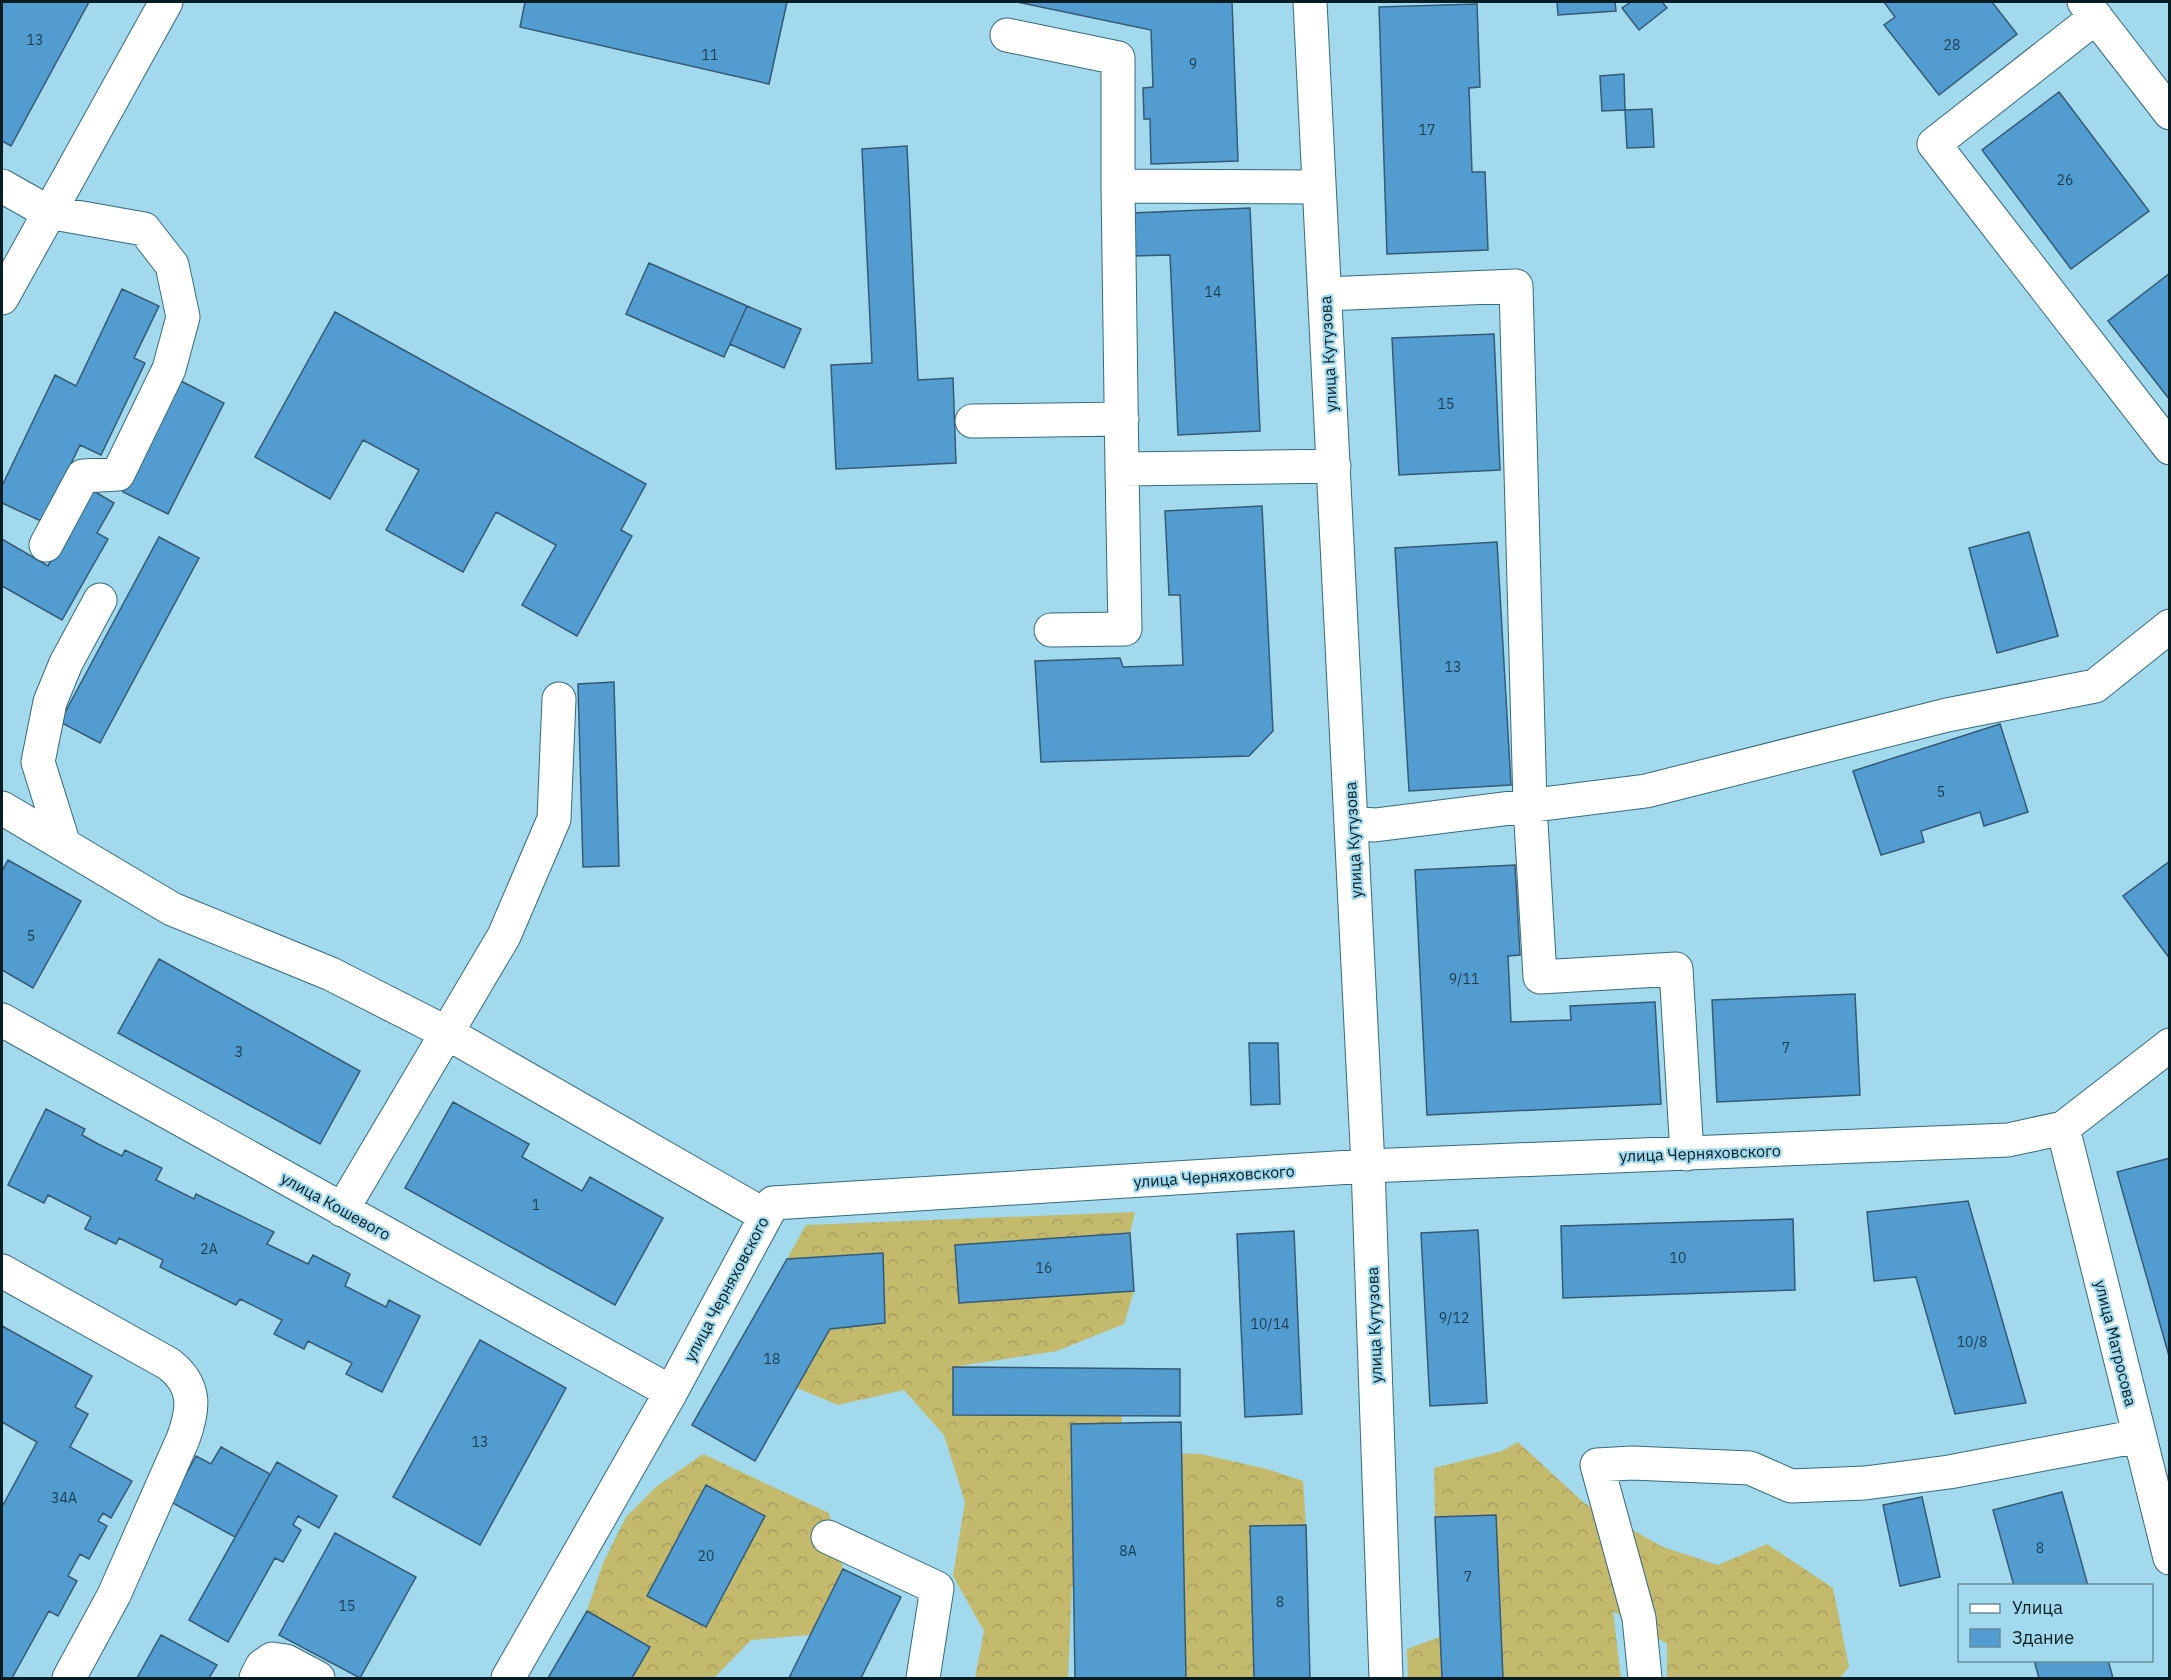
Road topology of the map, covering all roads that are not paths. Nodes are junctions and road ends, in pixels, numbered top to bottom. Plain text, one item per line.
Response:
1 (166, 2) edge
2 (1310, 2) edge
3 (2090, 9) edge
4 (1007, 35) dead end
5 (2169, 113) edge
6 (2, 186) edge
7 (1119, 186) junction
8 (1319, 187) junction
9 (48, 212) junction
10 (1325, 294) junction
11 (2, 298) edge
12 (1122, 419) junction
13 (972, 421) dead end
14 (2169, 448) edge
15 (1334, 466) junction
16 (1122, 469) junction
17 (46, 545) dead end
18 (100, 600) dead end
19 (2169, 626) edge
20 (1051, 630) dead end
21 (559, 699) dead end
22 (1530, 806) junction
23 (2, 808) edge
24 (1352, 823) junction
25 (64, 845) junction
26 (2, 1020) edge
27 (447, 1033) junction
28 (2169, 1045) edge
29 (2063, 1128) junction
30 (1687, 1154) junction
31 (1368, 1166) junction
32 (342, 1210) junction
33 (766, 1216) junction
34 (2, 1271) edge
35 (671, 1392) junction
36 (2139, 1436) junction
37 (828, 1537) dead end
38 (2169, 1558) edge
39 (69, 1678) edge
40 (256, 1678) edge
41 (318, 1678) edge
42 (508, 1678) edge
43 (923, 1678) edge
44 (1386, 1678) edge
45 (1645, 1678) edge

1 - 9 street
2 - 8 street, улица Кутузова
3 - 5 street
3 - 14 street
4 - 7 street
6 - 9 street
7 - 8 street
7 - 12 street
8 - 10 street, улица Кутузова
9 - 11 street
9 - 17 street
10 - 15 street, улица Кутузова
10 - 22 street
12 - 13 street
12 - 16 street
15 - 16 street
15 - 24 street, улица Кутузова
16 - 20 street
18 - 25 street
19 - 22 street
21 - 27 street
22 - 24 street
22 - 30 street
23 - 25 street
24 - 31 street, улица Кутузова
25 - 27 street
26 - 32 street, улица Кошевого
27 - 32 street
27 - 33 street
28 - 29 street, улица Черняховского
29 - 30 street, улица Черняховского
29 - 36 street, улица Матросова
30 - 31 street, улица Черняховского
31 - 33 street, улица Черняховского
31 - 44 street, улица Кутузова
32 - 35 street, улица Кошевого
33 - 35 street, улица Черняховского
34 - 39 street
35 - 42 street, улица Черняховского
36 - 38 street, улица Матросова
36 - 45 street
37 - 43 street
40 - 41 street

